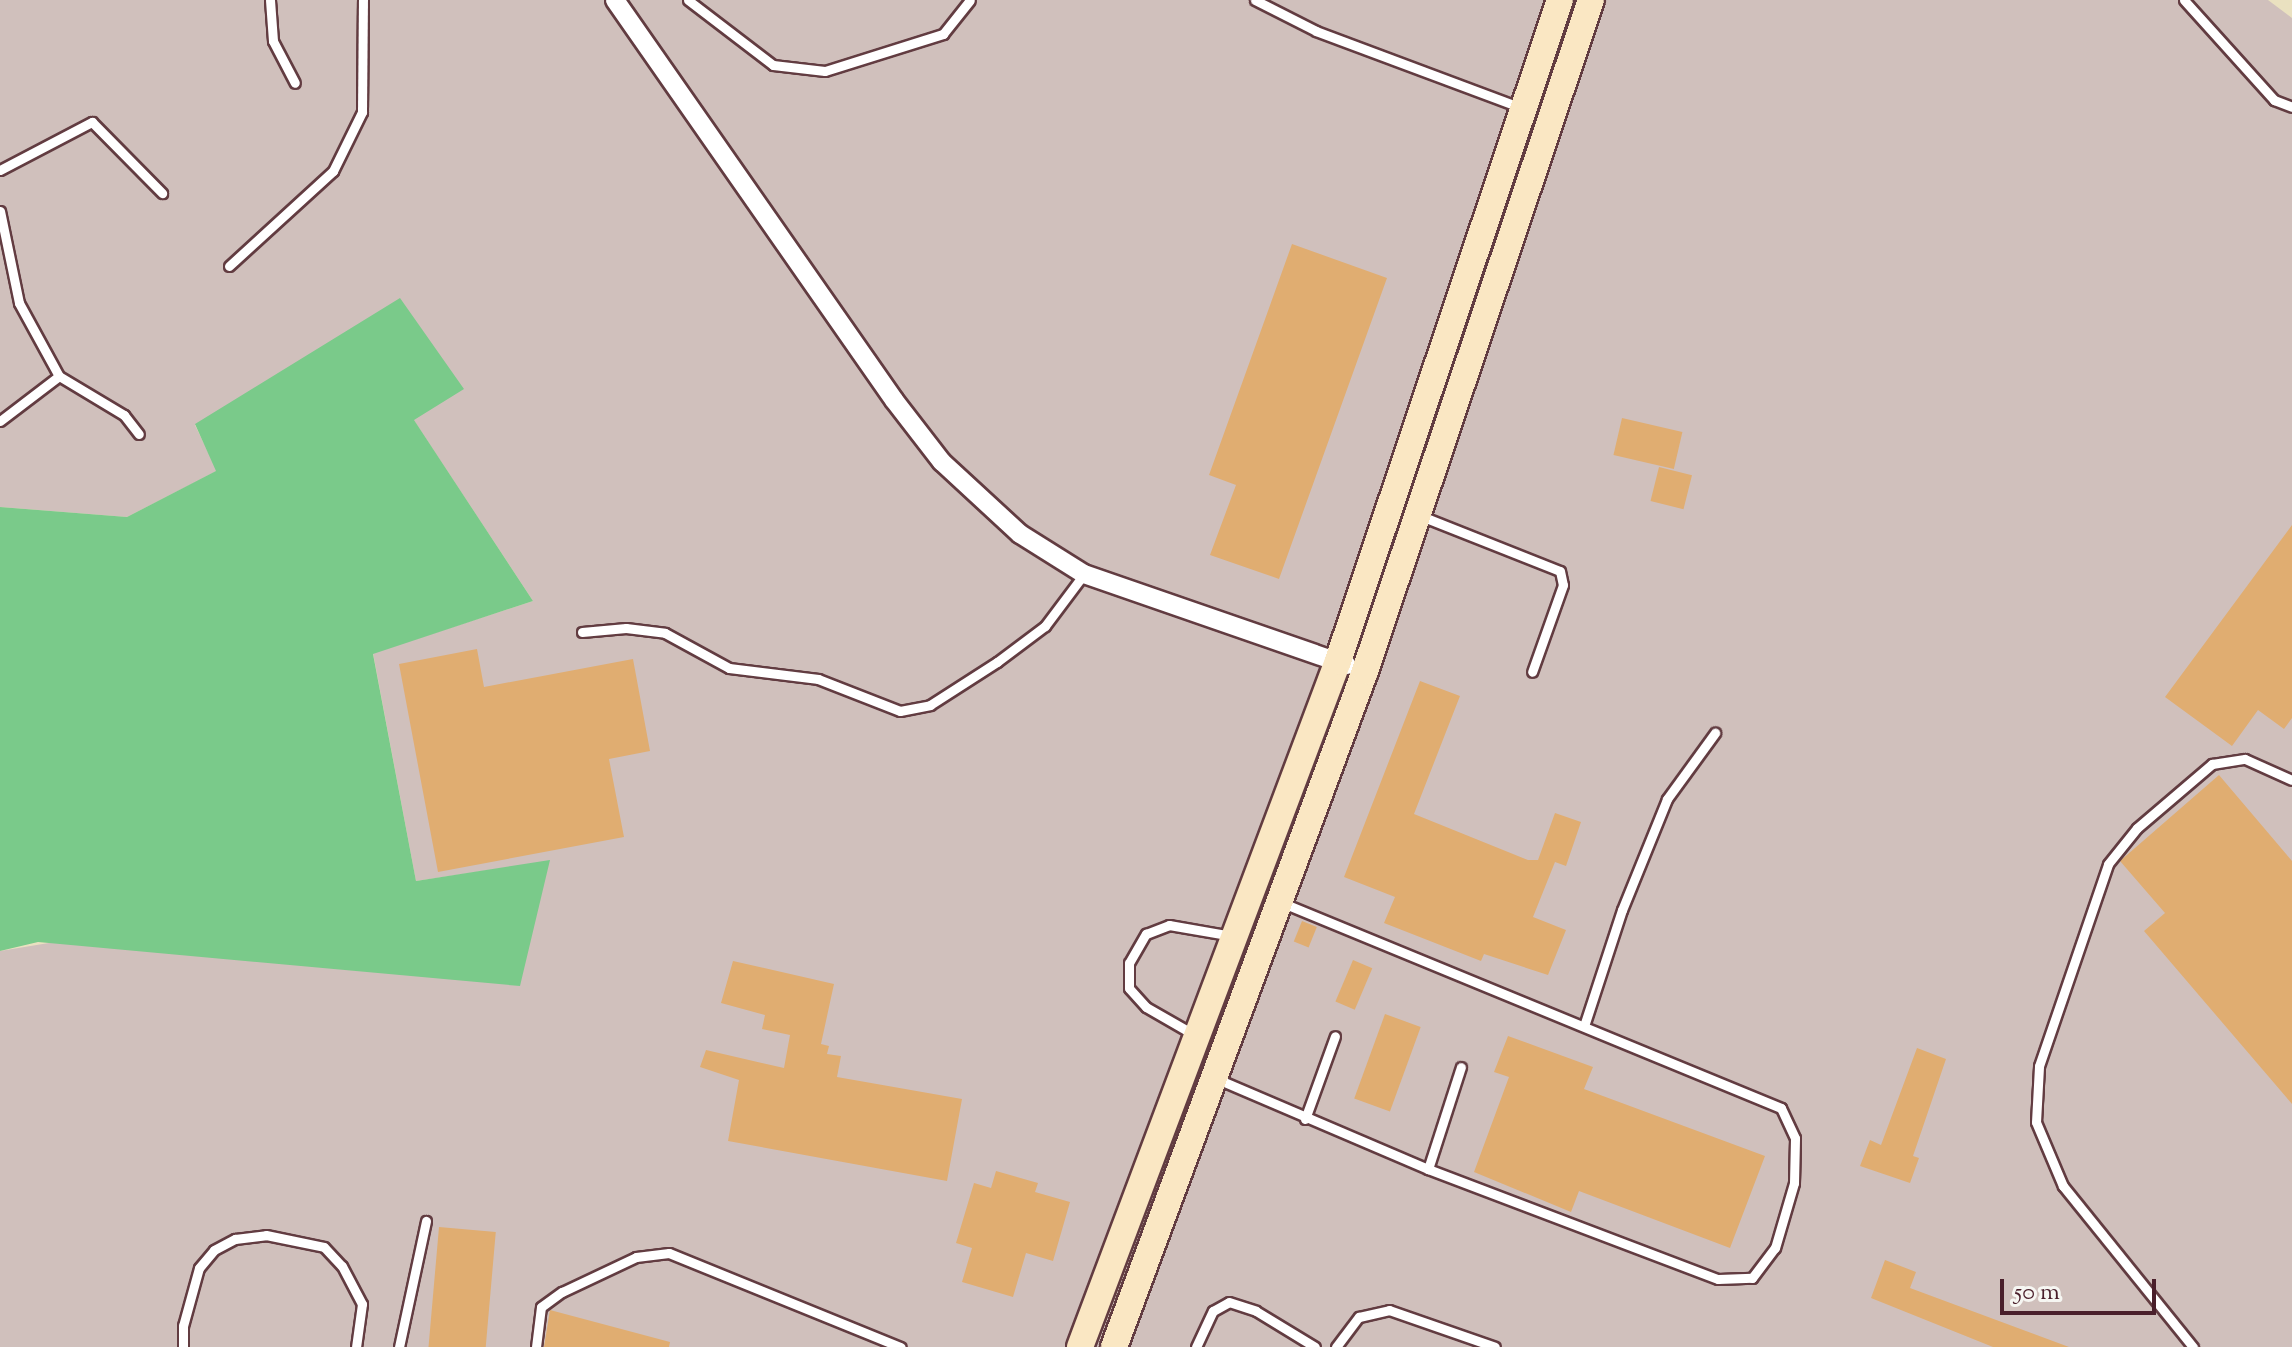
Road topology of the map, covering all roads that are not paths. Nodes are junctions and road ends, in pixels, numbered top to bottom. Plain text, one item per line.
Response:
1 (270, 0) edge
2 (363, 0) edge
3 (615, 0) edge
4 (688, 0) edge
5 (970, 0) edge
6 (1255, 0) edge
7 (1560, 0) edge
8 (1591, 0) edge
9 (2184, 0) edge
10 (295, 83) dead end
11 (2292, 107) edge
12 (1523, 108) junction
13 (0, 170) edge
14 (162, 193) dead end
15 (0, 211) edge
16 (229, 266) dead end
17 (59, 376) junction
18 (0, 421) edge
19 (139, 434) dead end
20 (1417, 515) junction
21 (1084, 574) junction
22 (582, 632) dead end
23 (1338, 661) junction
24 (1365, 671) junction
25 (1532, 672) dead end
26 (1715, 733) dead end
27 (2292, 780) edge
28 (1279, 902) junction
29 (1233, 936) junction
30 (1584, 1026) junction
31 (1193, 1034) junction
32 (1335, 1036) dead end
33 (1461, 1067) dead end
34 (1213, 1077) junction
35 (1305, 1119) junction
36 (1428, 1169) junction
37 (426, 1221) dead end
38 (183, 1347) edge
39 (356, 1347) edge
40 (399, 1347) edge
41 (536, 1347) edge
42 (901, 1347) edge
43 (1080, 1347) edge
44 (1114, 1347) edge
45 (1196, 1347) edge
46 (1315, 1347) edge
47 (1336, 1347) edge
48 (1495, 1347) edge
49 (2193, 1347) edge

1 - 10 lane
2 - 16 lane
3 - 21 street
4 - 5 lane
6 - 12 lane
7 - 12 main road
8 - 20 main road
9 - 11 lane
12 - 23 main road
13 - 14 lane
15 - 17 lane
17 - 18 lane
17 - 19 lane
20 - 24 main road
20 - 25 lane
21 - 22 lane
21 - 23 street
23 - 24 street
23 - 29 main road
24 - 28 main road
26 - 30 lane
27 - 49 lane
28 - 30 lane
28 - 34 main road
29 - 31 main road
29 - 31 lane
30 - 36 lane
31 - 43 main road
32 - 35 lane
33 - 36 lane
34 - 35 lane
34 - 44 main road
35 - 36 lane
37 - 40 lane
38 - 39 lane
41 - 42 lane
45 - 46 lane
47 - 48 lane

